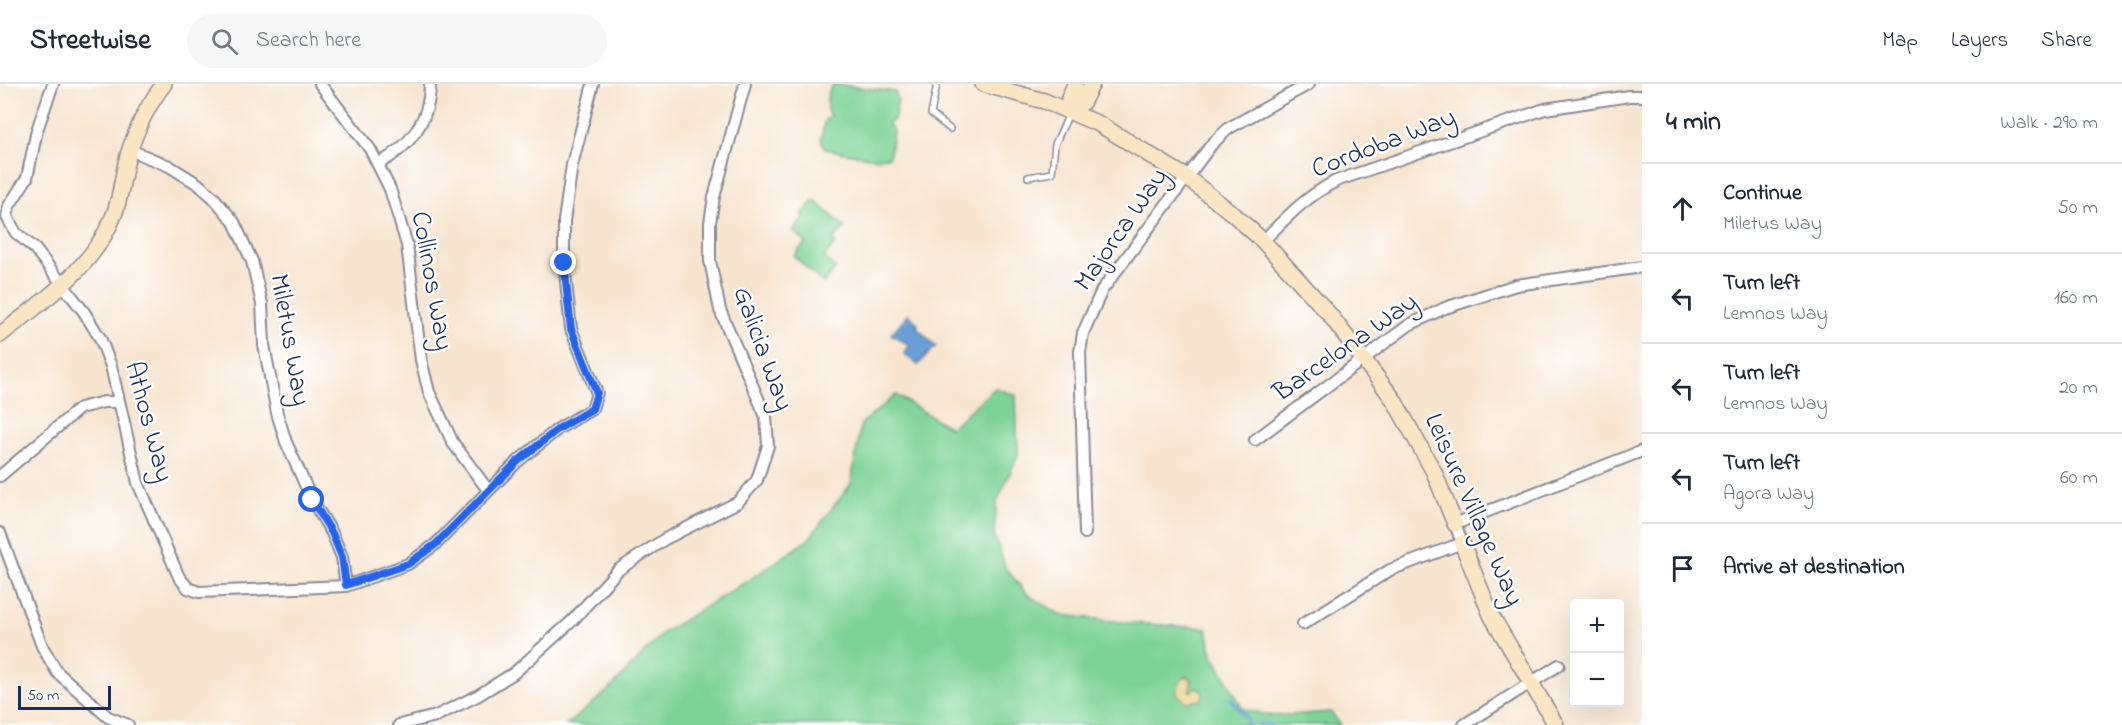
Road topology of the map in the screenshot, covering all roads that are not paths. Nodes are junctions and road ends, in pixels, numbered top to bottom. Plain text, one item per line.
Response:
1 (53, 84) edge
2 (164, 84) edge
3 (320, 84) edge
4 (430, 84) edge
5 (593, 84) edge
6 (746, 84) edge
7 (937, 84) edge
8 (983, 84) edge
9 (1075, 84) edge
10 (1092, 84) edge
11 (1309, 84) edge
12 (1642, 96) edge
13 (1071, 111) junction
14 (950, 129) dead end
15 (130, 150) junction
16 (378, 164) junction
17 (1028, 177) dead end
18 (1186, 177) junction
19 (1263, 241) junction
20 (1642, 267) edge
21 (63, 285) junction
22 (0, 335) edge
23 (1364, 358) junction
24 (120, 402) junction
25 (1255, 440) dead end
26 (1642, 451) edge
27 (0, 476) edge
28 (488, 490) junction
29 (1455, 524) junction
30 (0, 533) edge
31 (1085, 533) dead end
32 (1462, 543) junction
33 (346, 585) junction
34 (1303, 624) dead end
35 (1559, 665) dead end
36 (1530, 683) junction
37 (128, 725) edge
38 (399, 725) edge
39 (1464, 725) edge
40 (1556, 725) edge

1 - 21 street, Athos Way
2 - 15 street
3 - 16 street, Collinos Way
4 - 16 street
5 - 28 street
6 - 38 street, Galicia Way
7 - 14 lane
8 - 13 street, Leisure Village Way
9 - 13 street
10 - 13 street
11 - 18 street, Majorca Way
12 - 19 street, Cordoba Way
13 - 17 lane
13 - 18 street, Leisure Village Way
15 - 21 street
15 - 33 street, Miletus Way
16 - 28 street, Collinos Way
18 - 19 street, Leisure Village Way
18 - 31 street, Majorca Way
19 - 23 street, Leisure Village Way
20 - 23 street, Barcelona Way
21 - 22 street
21 - 24 street, Athos Way
23 - 25 street, Barcelona Way
23 - 29 street, Leisure Village Way
24 - 27 street
24 - 33 street, Athos Way
26 - 29 street
28 - 33 street
29 - 32 street, Leisure Village Way
30 - 37 street
32 - 34 street
32 - 36 street, Leisure Village Way
35 - 36 street
36 - 39 street
36 - 40 street, Leisure Village Way

